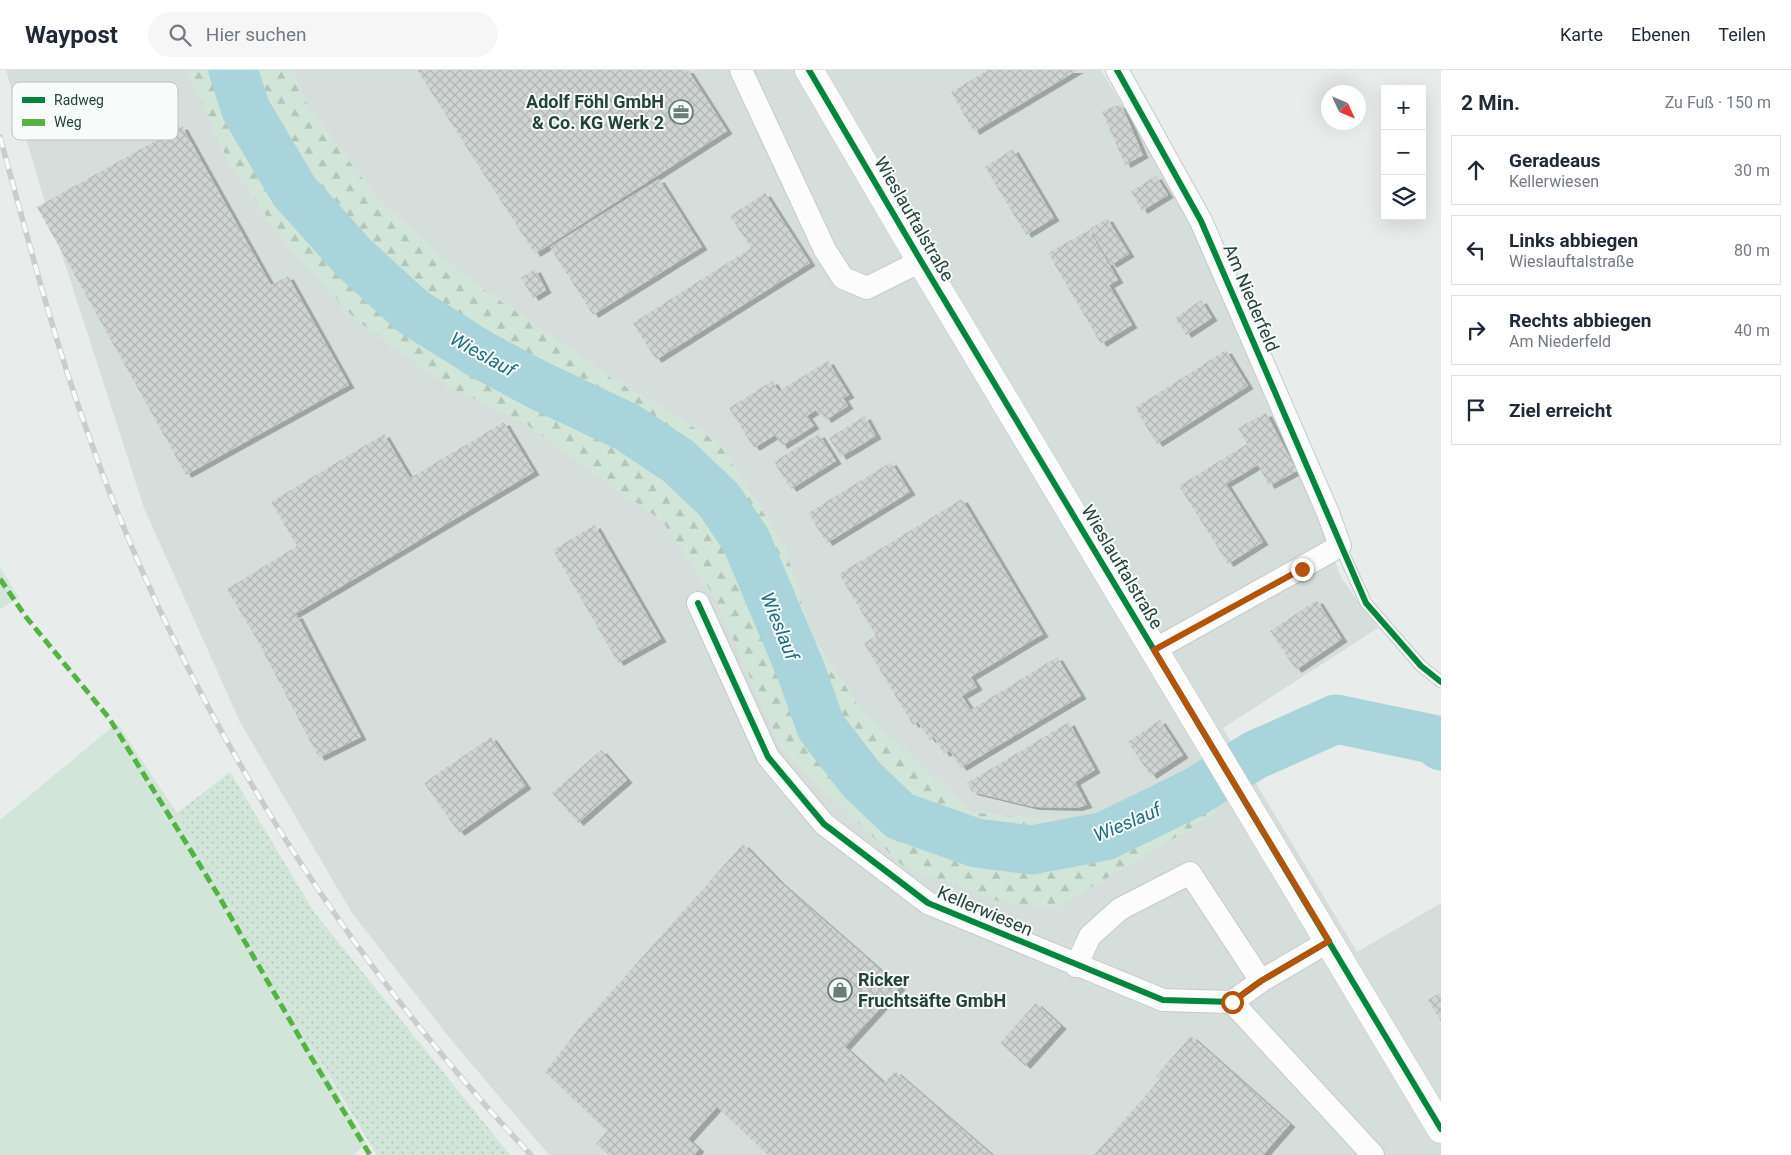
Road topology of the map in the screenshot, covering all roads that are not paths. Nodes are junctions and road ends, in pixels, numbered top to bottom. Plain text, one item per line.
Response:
1 (741, 70) edge
2 (809, 70) edge
3 (1117, 70) edge
4 (921, 261) junction
5 (1340, 546) junction
6 (698, 603) dead end
7 (1154, 650) junction
8 (1441, 682) edge
9 (1329, 941) junction
10 (1076, 966) junction
11 (1261, 981) junction
12 (1232, 1002) junction
13 (1441, 1129) edge
14 (1373, 1155) edge

1 - 4 street, Wieslauftalstraße
2 - 4 street, Wieslauftalstraße
3 - 5 street, Am Niederfeld
4 - 7 street, Wieslauftalstraße
5 - 7 street
5 - 8 lane
6 - 10 street, Kellerwiesen
7 - 9 street, Wieslauftalstraße
9 - 11 street
9 - 13 street, Wieslauftalstraße
10 - 11 street
10 - 12 street, Kellerwiesen
11 - 12 street
12 - 14 street

